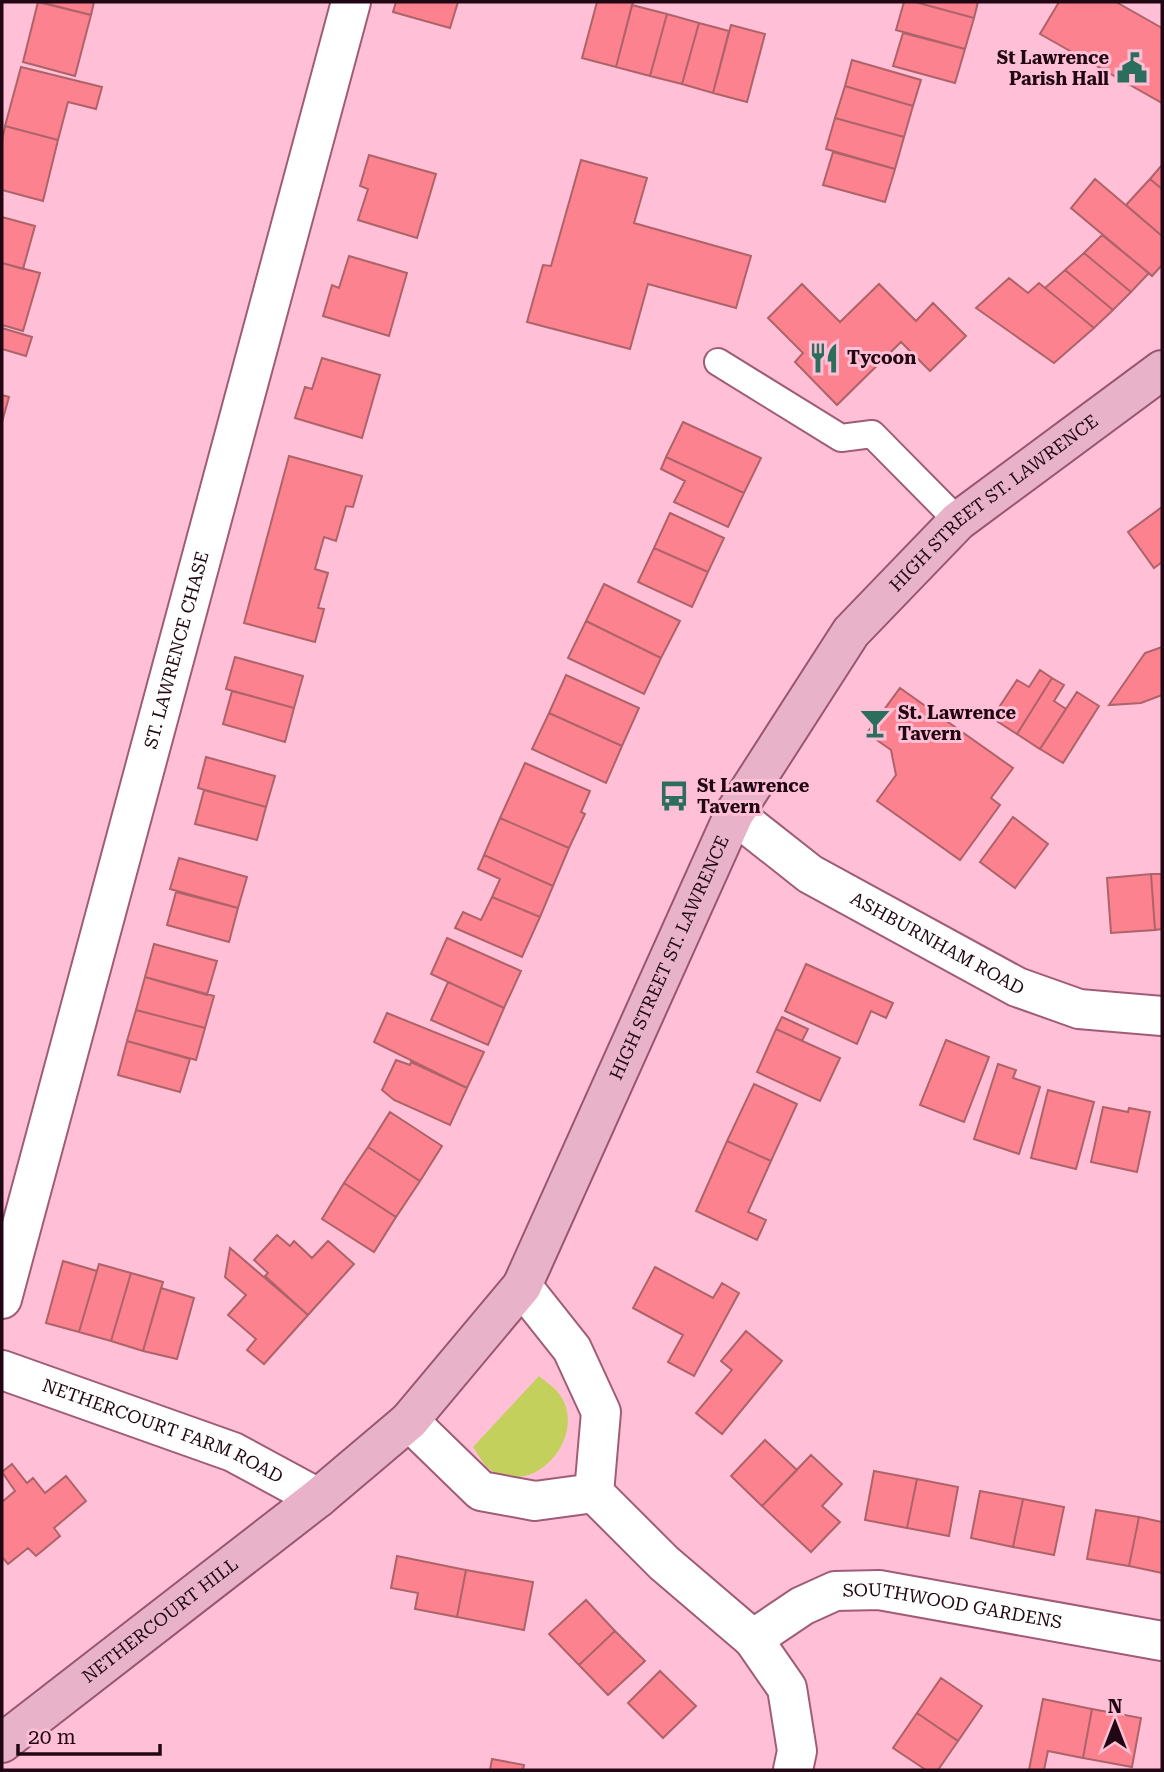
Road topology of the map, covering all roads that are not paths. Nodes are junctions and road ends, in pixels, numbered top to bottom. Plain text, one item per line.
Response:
1 (351, 2) edge
2 (718, 362) dead end
3 (1162, 370) edge
4 (958, 521) junction
5 (734, 814) junction
6 (1162, 1016) edge
7 (522, 1286) junction
8 (2, 1299) edge
9 (2, 1370) edge
10 (409, 1421) junction
11 (594, 1493) junction
12 (318, 1498) junction
13 (753, 1639) junction
14 (1162, 1641) edge
15 (2, 1743) edge
16 (793, 1770) edge

1 - 8 street, ST. LAWRENCE CHASE
2 - 4 lane
3 - 4 main road, HIGH STREET ST. LAWRENCE
4 - 5 main road, HIGH STREET ST. LAWRENCE
5 - 6 street, ASHBURNHAM ROAD
5 - 7 main road, HIGH STREET ST. LAWRENCE
7 - 10 main road, HIGH STREET ST. LAWRENCE
7 - 11 street
9 - 12 street, NETHERCOURT FARM ROAD
10 - 11 street
10 - 12 main road, HIGH STREET ST. LAWRENCE
11 - 13 street
12 - 15 main road, NETHERCOURT HILL
13 - 14 street, SOUTHWOOD GARDENS
13 - 16 street

